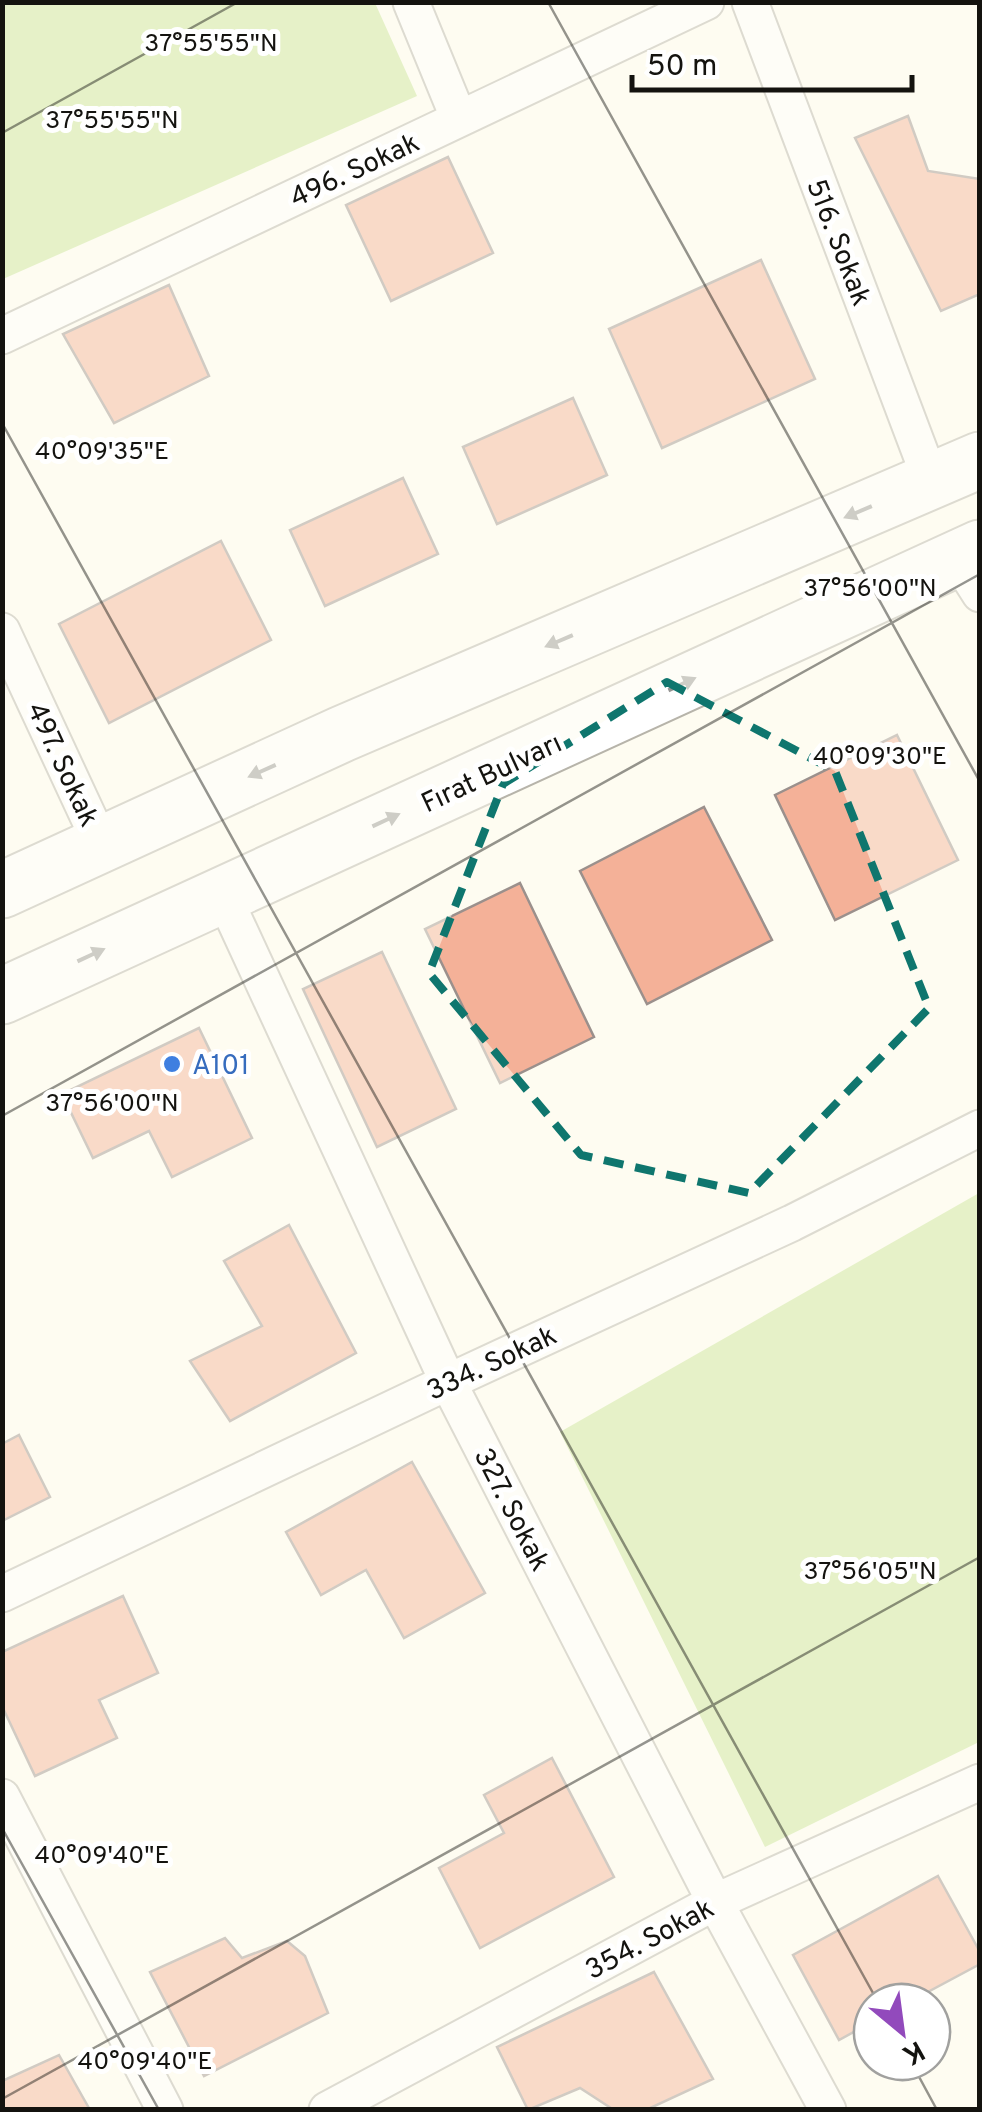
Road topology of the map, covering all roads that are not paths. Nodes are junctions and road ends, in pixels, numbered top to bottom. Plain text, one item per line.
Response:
1 (411, 2) edge
2 (706, 2) edge
3 (750, 2) edge
4 (460, 119) junction
5 (2, 336) edge
6 (955, 470) edge
7 (972, 567) edge
8 (2, 631) edge
9 (101, 844) junction
10 (2, 890) edge
11 (224, 894) junction
12 (2, 996) edge
13 (980, 1128) edge
14 (448, 1382) junction
15 (2, 1594) edge
16 (980, 1782) edge
17 (2, 1797) edge
18 (715, 1902) junction
19 (165, 2110) edge
20 (327, 2110) edge
21 (828, 2110) edge

1 - 4 street
2 - 4 street, 496. Sokak
3 - 6 street, 516. Sokak
4 - 5 street, 496. Sokak
6 -> 9 main road
11 -> 7 main road, Fırat Bulvarı
8 - 9 street, 497. Sokak
9 - 10 main road
12 -> 11 main road, Fırat Bulvarı
11 - 14 street, 327. Sokak
13 - 14 street, 334. Sokak
14 - 15 street, 334. Sokak
14 - 18 street, 327. Sokak
16 - 18 street, 354. Sokak
17 - 19 street
18 - 20 street, 354. Sokak
18 - 21 street, 327. Sokak

